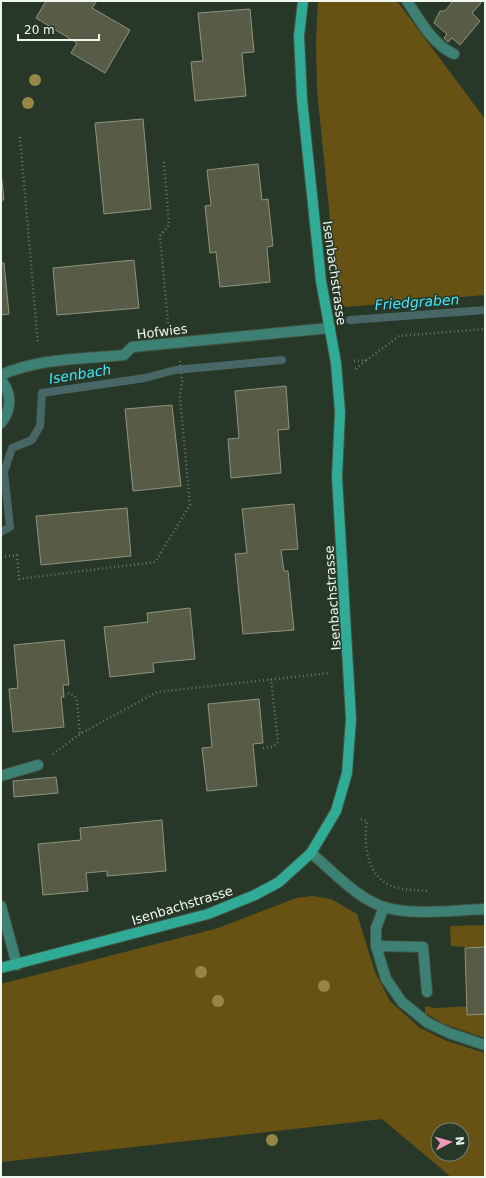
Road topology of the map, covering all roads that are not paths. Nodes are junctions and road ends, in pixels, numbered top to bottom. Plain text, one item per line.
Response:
1 (302, 1) edge
2 (407, 1) edge
3 (454, 54) dead end
4 (330, 328) junction
5 (1, 375) edge
6 (1, 380) edge
7 (1, 423) edge
8 (38, 765) road end
9 (1, 776) edge
10 (310, 853) junction
11 (1, 906) edge
12 (384, 907) junction
13 (485, 909) edge
14 (376, 946) junction
15 (17, 965) junction
16 (1, 968) edge
17 (426, 992) dead end
18 (485, 1045) edge

1 - 4 main road, Isenbachstrasse
2 - 3 street
4 - 5 street, Hofwies
4 - 10 main road, Isenbachstrasse
6 - 7 street
8 - 9 street
10 - 12 street
10 - 15 main road, Isenbachstrasse
11 - 15 street
12 - 13 street
12 - 14 street
14 - 17 street
14 - 18 street
15 - 16 main road, Isenbachstrasse

